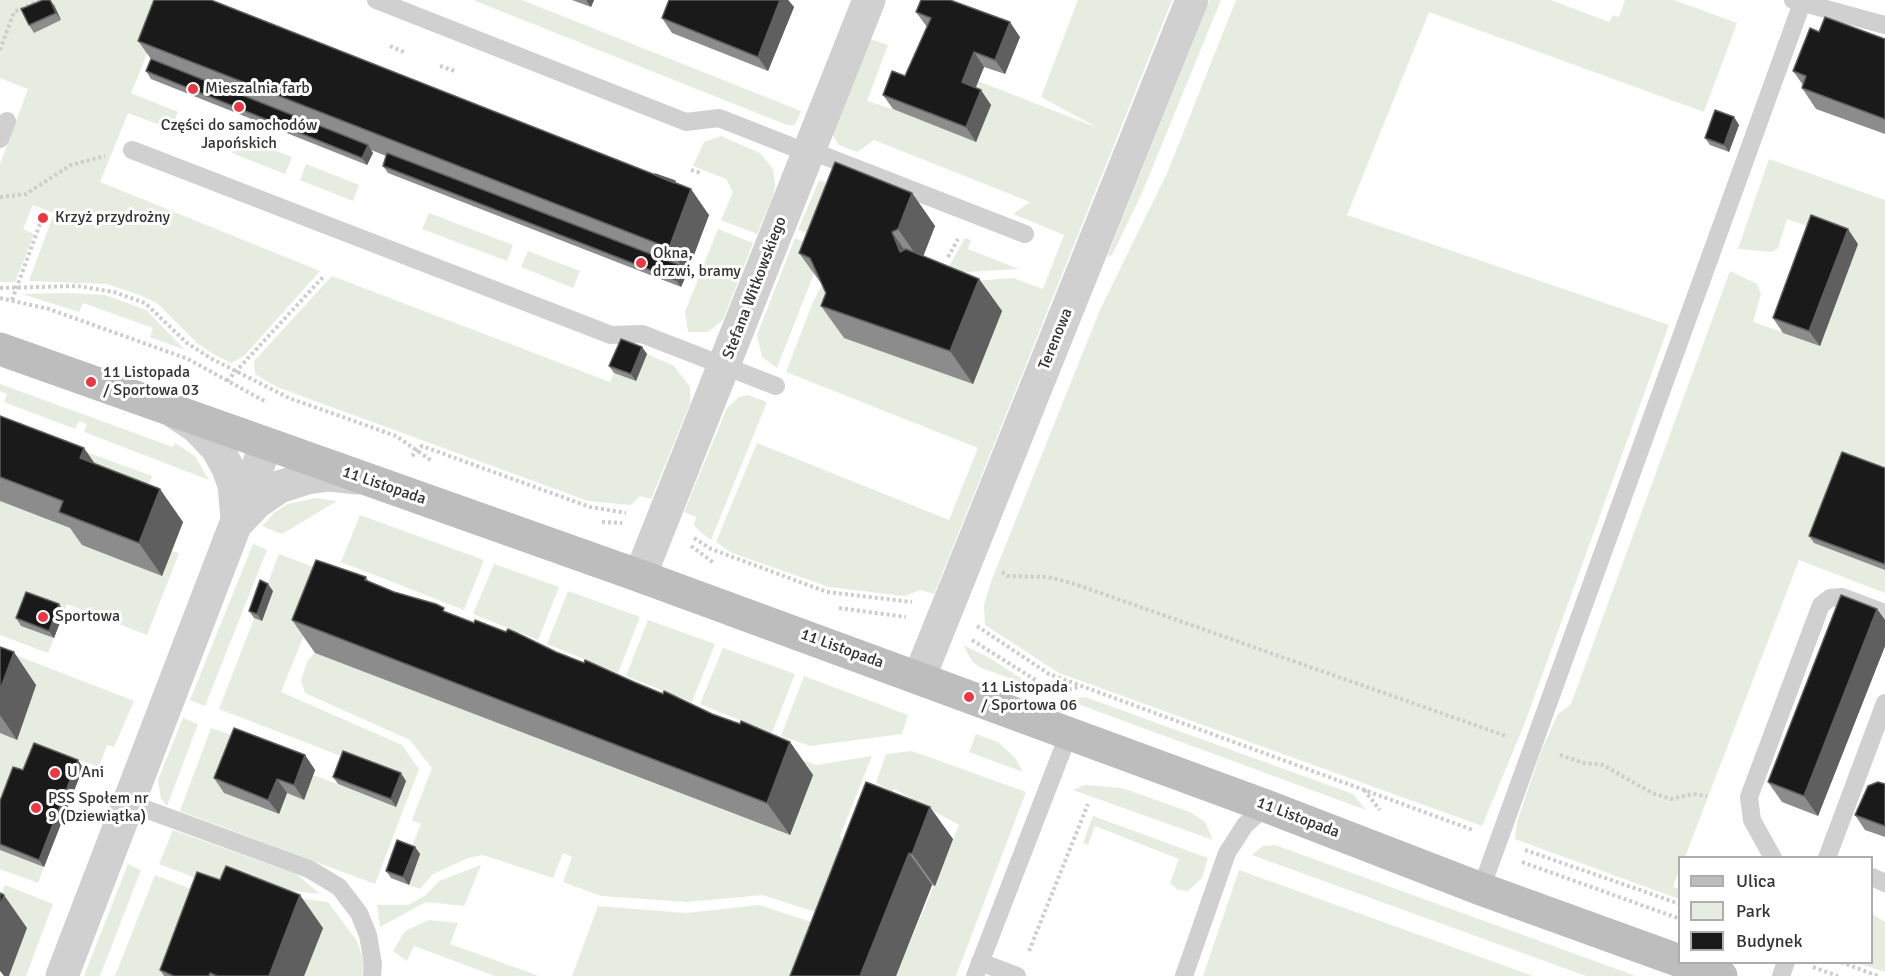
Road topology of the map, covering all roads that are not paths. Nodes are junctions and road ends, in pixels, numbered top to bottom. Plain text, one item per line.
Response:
1 (376, 0) edge
2 (869, 0) edge
3 (1192, 0) edge
4 (1798, 1) edge
5 (416, 7) edge
6 (1885, 25) edge
7 (7, 121) dead end
8 (0, 139) edge
9 (132, 150) dead end
10 (809, 151) junction
11 (1025, 234) dead end
12 (0, 349) edge
13 (725, 366) junction
14 (776, 386) dead end
15 (175, 413) junction
16 (266, 445) junction
17 (361, 478) junction
18 (237, 523) junction
19 (640, 576) junction
20 (1885, 613) edge
21 (919, 678) junction
22 (1885, 704) edge
23 (1069, 734) junction
24 (1875, 787) edge
25 (1850, 796) junction
26 (129, 803) junction
27 (1266, 806) junction
28 (1772, 856) edge
29 (1828, 856) edge
30 (1481, 889) junction
31 (1678, 961) edge
32 (1688, 964) edge
33 (977, 969) edge
34 (62, 976) edge
35 (372, 976) edge
36 (1017, 976) edge
37 (1184, 976) edge
38 (1721, 976) edge

1 - 5 lane
2 - 10 street, Stefana Witkowskiego
3 - 21 street, Terenowa
4 - 6 lane
4 - 30 lane
5 - 10 lane
7 - 8 lane
9 - 13 lane
10 - 11 lane
10 - 13 street, Stefana Witkowskiego
12 - 15 main road, 11 Listopada
13 - 14 lane
13 - 19 street, Stefana Witkowskiego
15 - 16 main road, 11 Listopada
15 - 18 street
16 - 17 main road, 11 Listopada
16 - 18 street
17 - 18 street
17 - 19 main road, 11 Listopada
18 - 26 street
19 - 21 main road, 11 Listopada
20 - 28 lane
21 - 23 main road, 11 Listopada
22 - 25 lane
23 - 27 main road, 11 Listopada
23 - 33 lane
24 - 25 lane
25 - 29 lane
26 - 34 street
26 - 35 lane
27 - 30 main road, 11 Listopada
27 - 37 lane
30 - 31 main road, 11 Listopada
32 - 38 main road, 11 Listopada
33 - 36 lane

